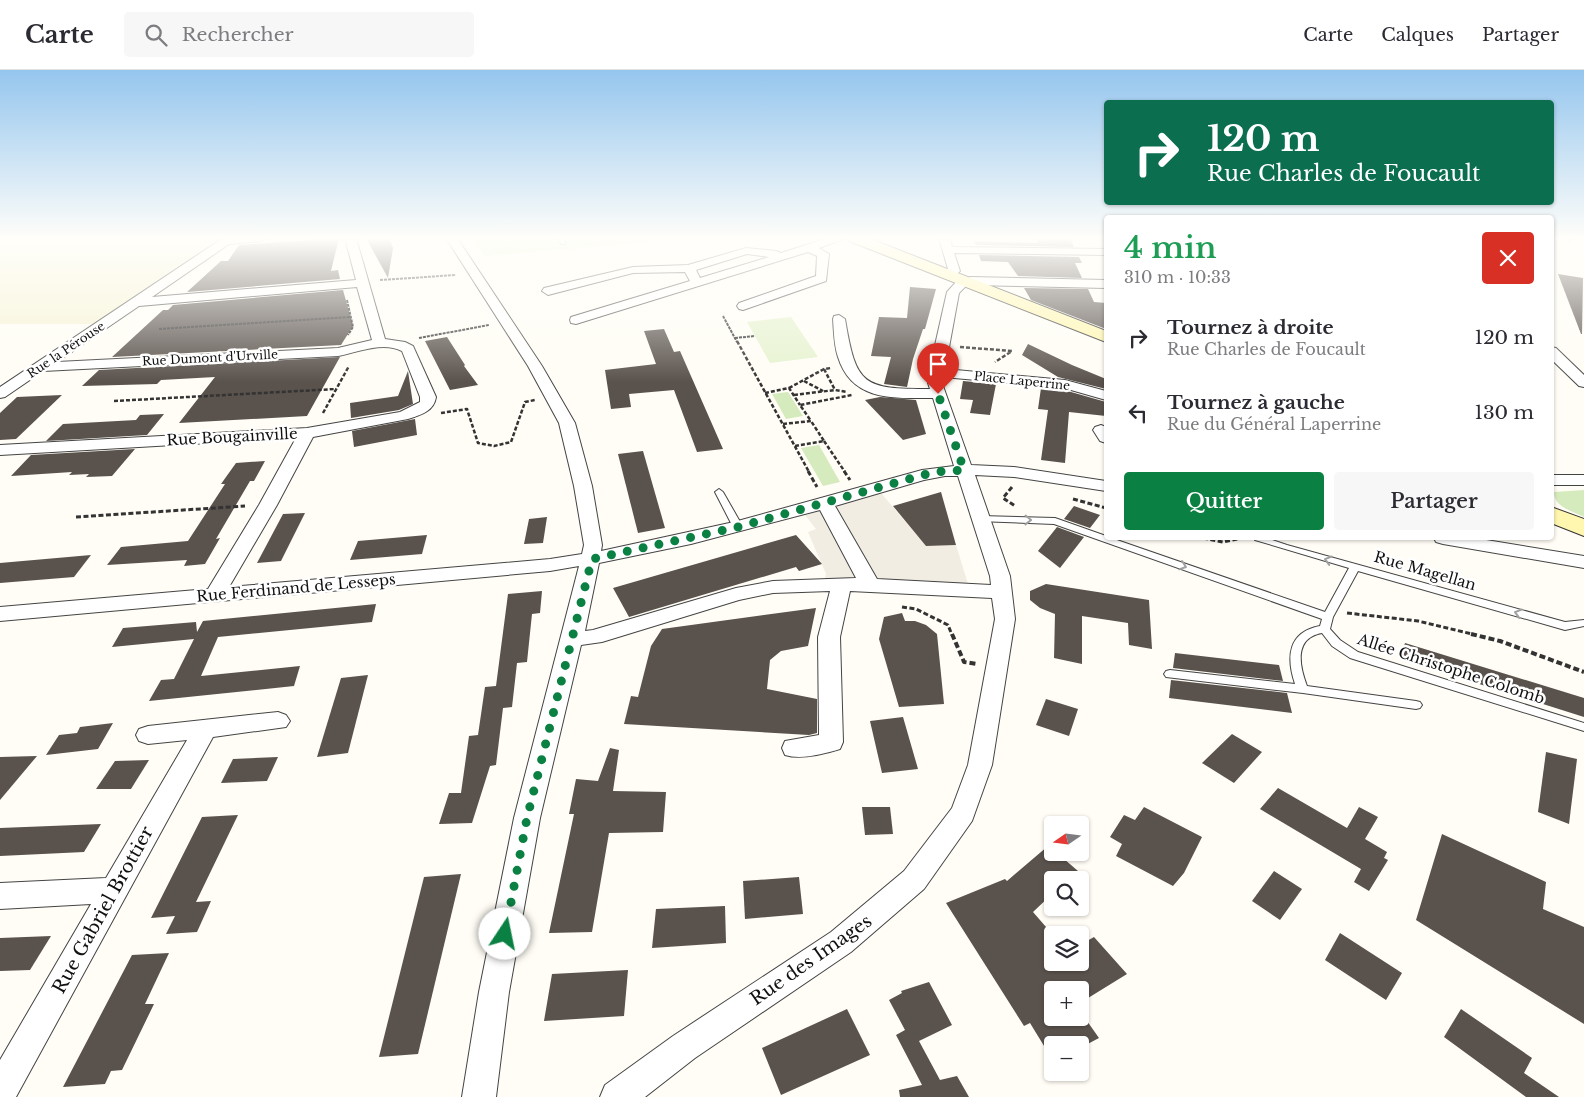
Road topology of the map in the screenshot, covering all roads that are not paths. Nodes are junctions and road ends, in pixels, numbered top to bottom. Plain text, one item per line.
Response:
1 (160, 286) edge
2 (327, 286) edge
3 (363, 286) edge
4 (482, 286) edge
5 (569, 286) edge
6 (687, 286) edge
7 (800, 286) edge
8 (960, 286) edge
9 (975, 286) edge
10 (548, 291) dead end
11 (136, 302) junction
12 (743, 306) dead end
13 (839, 319) dead end
14 (576, 320) dead end
15 (1104, 337) edge
16 (379, 343) junction
17 (1554, 354) edge
18 (41, 367) junction
19 (936, 372) junction
20 (1584, 383) edge
21 (2, 392) edge
22 (938, 394) junction
23 (1104, 395) edge
24 (307, 432) junction
25 (0, 450) edge
26 (964, 470) junction
27 (1554, 480) edge
28 (1584, 480) edge
29 (1104, 486) edge
30 (719, 492) dead end
31 (828, 509) dead end
32 (1554, 515) edge
33 (980, 519) junction
34 (738, 527) junction
35 (1584, 528) edge
36 (1104, 538) edge
37 (1110, 540) edge
38 (1264, 540) edge
39 (1455, 540) edge
40 (592, 559) junction
41 (1584, 562) edge
42 (1355, 567) junction
43 (833, 584) junction
44 (870, 585) junction
45 (1003, 592) junction
46 (214, 595) junction
47 (0, 614) edge
48 (1330, 614) junction
49 (1584, 623) edge
50 (1324, 629) junction
51 (572, 639) junction
52 (1170, 674) dead end
53 (1303, 690) junction
54 (1416, 705) dead end
55 (278, 721) dead end
56 (1584, 727) edge
57 (205, 729) junction
58 (148, 735) dead end
59 (794, 748) dead end
60 (114, 890) junction
61 (0, 896) edge
62 (0, 1092) edge
63 (479, 1097) edge
64 (618, 1097) edge

1 - 11 street, Rue la Pérouse
2 - 11 street
3 - 16 street
4 - 40 street
5 - 10 street
6 - 14 street
7 - 12 street
8 - 19 street, Rue des Images
9 - 15 street
11 - 18 street, Rue la Pérouse
13 - 22 street
16 - 18 street, Rue Dumont d'Urville
16 - 24 street, Rue Dumont d'Urville
17 - 20 street
18 - 21 street, Rue la Pérouse
19 - 22 street, Rue des Images
19 - 23 street, Place Laperrine
22 - 26 street, Rue des Images
24 - 25 street, Rue Bougainville
24 - 46 street, Rue Bougainville
26 - 29 street, Rue Ferdinand de Lesseps
26 - 33 street, Rue des Images
26 - 34 street, Rue Ferdinand de Lesseps
27 - 28 street
30 - 34 lane
31 - 44 street
32 - 35 street
33 -> 36 lane
33 - 45 street, Rue des Images
34 - 40 street, Rue Ferdinand de Lesseps
37 -> 48 lane
42 -> 38 lane, Rue Magellan
39 - 41 street
40 - 46 street, Rue Ferdinand de Lesseps
40 - 51 street
42 - 48 lane
49 -> 42 lane, Rue Magellan
43 - 44 street
43 - 51 street
43 - 59 street
44 - 45 street
45 - 64 street, Rue des Images
46 - 47 street, Rue Ferdinand de Lesseps
48 - 50 lane
50 - 53 lane
50 - 56 lane, Allée Christophe Colomb
51 - 63 street
52 - 53 lane
53 - 54 lane
55 - 57 street
57 - 58 street
57 - 60 street, Rue Gabriel Brottier
60 - 61 street
60 - 62 street, Rue Gabriel Brottier

